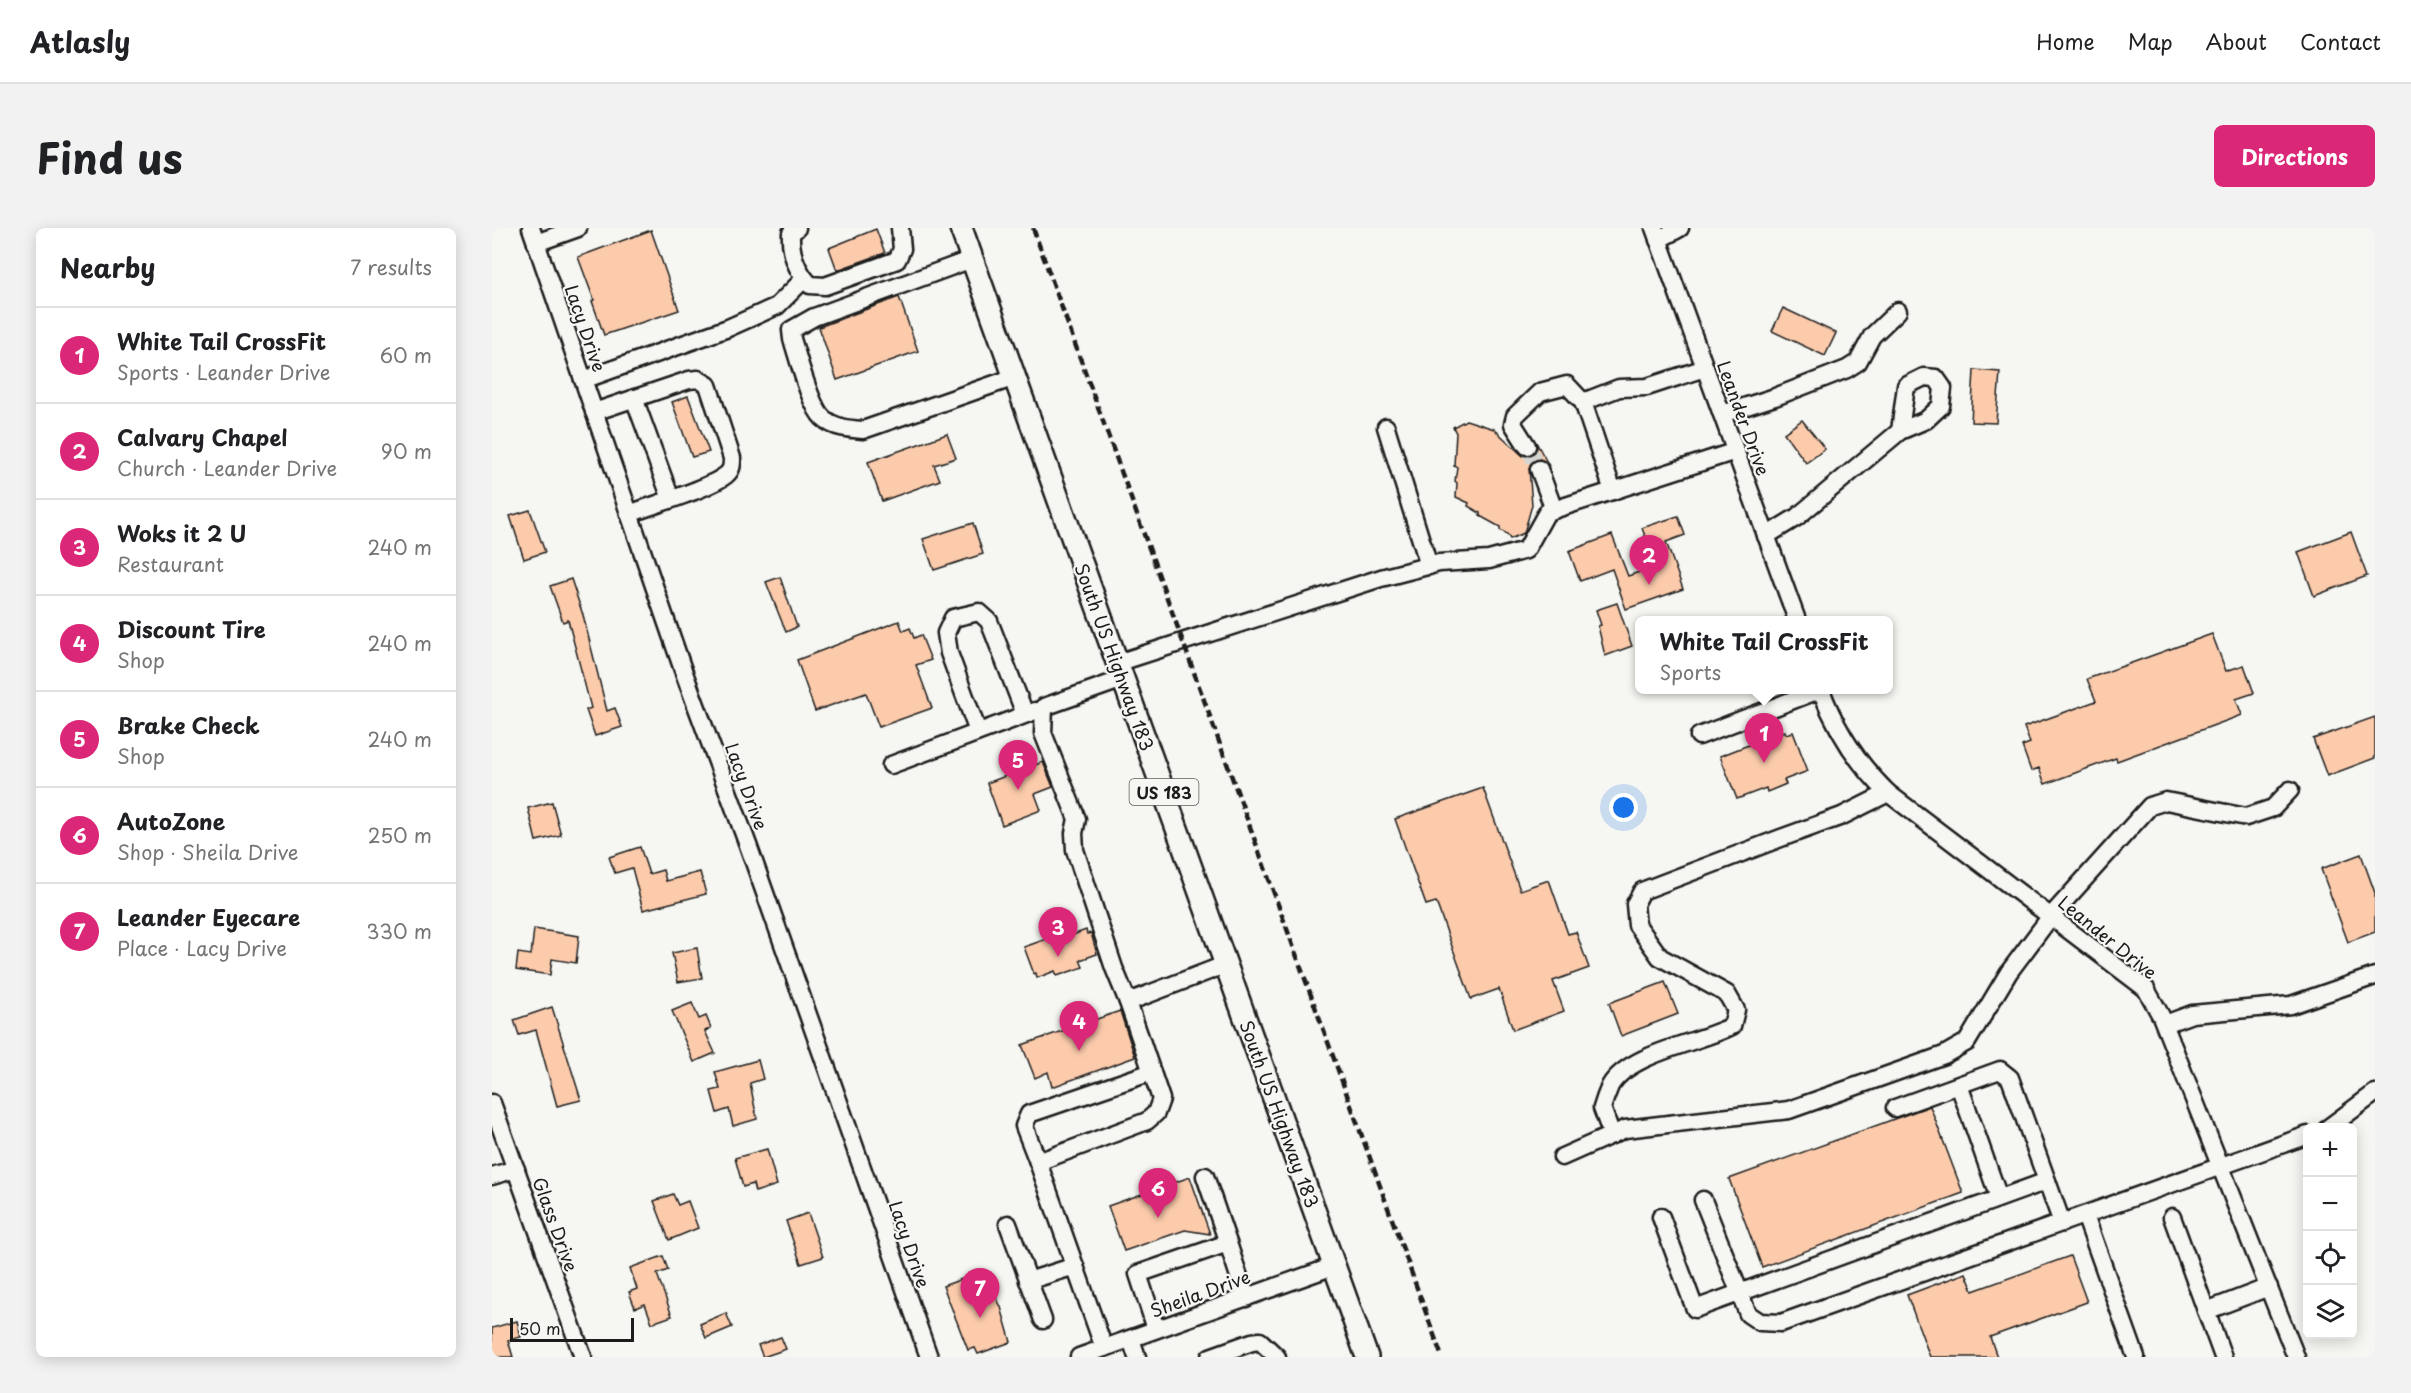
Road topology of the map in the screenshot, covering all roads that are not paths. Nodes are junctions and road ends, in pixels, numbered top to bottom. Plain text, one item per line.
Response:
1 (578, 228) edge
2 (797, 228) edge
3 (900, 228) edge
4 (961, 228) edge
5 (1680, 228) edge
6 (1656, 234) edge
7 (534, 236) edge
8 (972, 259) junction
9 (804, 279) junction
10 (1898, 311) dead end
11 (1705, 368) junction
12 (1015, 377) junction
13 (583, 381) junction
14 (634, 398) junction
15 (1583, 402) junction
16 (594, 412) junction
17 (1722, 414) junction
18 (1386, 427) dead end
19 (1900, 431) dead end
20 (1527, 446) tunnel mouth
21 (1736, 451) junction
22 (1539, 469) tunnel mouth
23 (1612, 491) junction
24 (671, 499) junction
25 (1554, 510) junction
26 (629, 514) junction
27 (1766, 536) junction
28 (1429, 566) junction
29 (1795, 616) edge
30 (1120, 671) junction
31 (1809, 694) edge
32 (1822, 694) edge
33 (1044, 707) junction
34 (1025, 714) junction
35 (978, 732) junction
36 (1698, 736) dead end
37 (891, 765) dead end
38 (2290, 790) dead end
39 (1888, 794) junction
40 (2051, 916) junction
41 (1227, 964) junction
42 (2375, 976) edge
43 (1128, 1002) junction
44 (2165, 1024) junction
45 (1152, 1072) junction
46 (1959, 1085) junction
47 (2375, 1093) edge
48 (492, 1103) edge
49 (1895, 1108) dead end
50 (2335, 1123) edge
51 (1612, 1135) junction
52 (2303, 1136) edge
53 (1562, 1156) dead end
54 (1038, 1162) junction
55 (2222, 1166) junction
56 (516, 1169) junction
57 (492, 1176) edge
58 (1205, 1176) dead end
59 (2047, 1181) junction
60 (1999, 1198) junction
61 (1703, 1200) dead end
62 (2085, 1215) junction
63 (1661, 1217) dead end
64 (2172, 1217) dead end
65 (2062, 1223) junction
66 (1008, 1224) dead end
67 (1228, 1243) junction
68 (1075, 1266) junction
69 (1334, 1266) junction
70 (1028, 1281) junction
71 (2269, 1287) junction
72 (1740, 1293) junction
73 (1246, 1298) junction
74 (2206, 1311) junction
75 (1043, 1320) dead end
76 (1156, 1329) junction
77 (1131, 1339) junction
78 (1104, 1348) junction
79 (583, 1357) edge
80 (929, 1357) edge
81 (1079, 1357) edge
82 (1137, 1357) edge
83 (1210, 1357) edge
84 (1277, 1357) edge
85 (1367, 1357) edge
86 (2136, 1357) edge
87 (2223, 1357) edge
88 (2296, 1357) edge

1 - 7 street
2 - 9 street
3 - 9 street
4 - 8 main road, South US Highway 183 / US 183
5 - 6 street
6 - 11 street, Leander Drive
7 - 13 street, Lacy Drive
8 - 12 main road, South US Highway 183 / US 183
8 - 12 street
9 - 13 street
10 - 17 street
11 - 15 street
11 - 17 street, Leander Drive
12 - 30 main road, South US Highway 183 / US 183
13 - 16 street, Lacy Drive
14 - 16 street
14 - 24 street
14 - 24 street
15 - 20 street
15 - 23 street
16 - 26 street, Lacy Drive
17 - 21 street, Leander Drive
18 - 28 street
19 - 27 street
21 - 23 street
21 - 27 street, Leander Drive
22 - 25 street
23 - 25 street
24 - 26 street
25 - 28 street
26 - 80 street, Lacy Drive
27 - 29 street, Leander Drive
28 - 30 street
30 - 33 street
30 - 41 main road, South US Highway 183 / US 183
31 - 36 street
32 - 39 street, Leander Drive
33 - 34 street
33 - 43 street
34 - 35 street
34 - 35 street
35 - 37 street
38 - 40 street
39 - 40 street, Leander Drive
39 - 51 street
40 - 44 street, Leander Drive
40 - 51 street
41 - 43 street
41 - 69 main road, South US Highway 183 / US 183
42 - 44 street
43 - 45 street
44 - 55 street, Leander Drive
45 - 54 street
45 - 54 street
46 - 49 street
46 - 59 street
46 - 60 street
47 - 50 street
48 - 56 street, Glass Drive
51 - 53 street
52 - 55 street
54 - 68 street
55 - 62 street
55 - 71 street, Leander Drive
56 - 57 street
56 - 79 street, Glass Drive
58 - 67 street
59 - 60 street
59 - 65 street
60 - 72 street
61 - 72 street
62 - 65 street
62 - 86 street
63 - 72 street
64 - 74 street
65 - 72 street
66 - 70 street
67 - 73 street
67 - 76 street
68 - 70 street
68 - 78 street
69 - 73 street, Sheila Drive
69 - 85 main road, South US Highway 183 / US 183
70 - 75 street
71 - 74 street
71 - 88 street, Leander Drive
73 - 76 street, Sheila Drive
74 - 87 street
76 - 77 street, Sheila Drive
77 - 78 street, Sheila Drive
77 - 82 street
78 - 81 street, Sheila Drive
83 - 84 street

